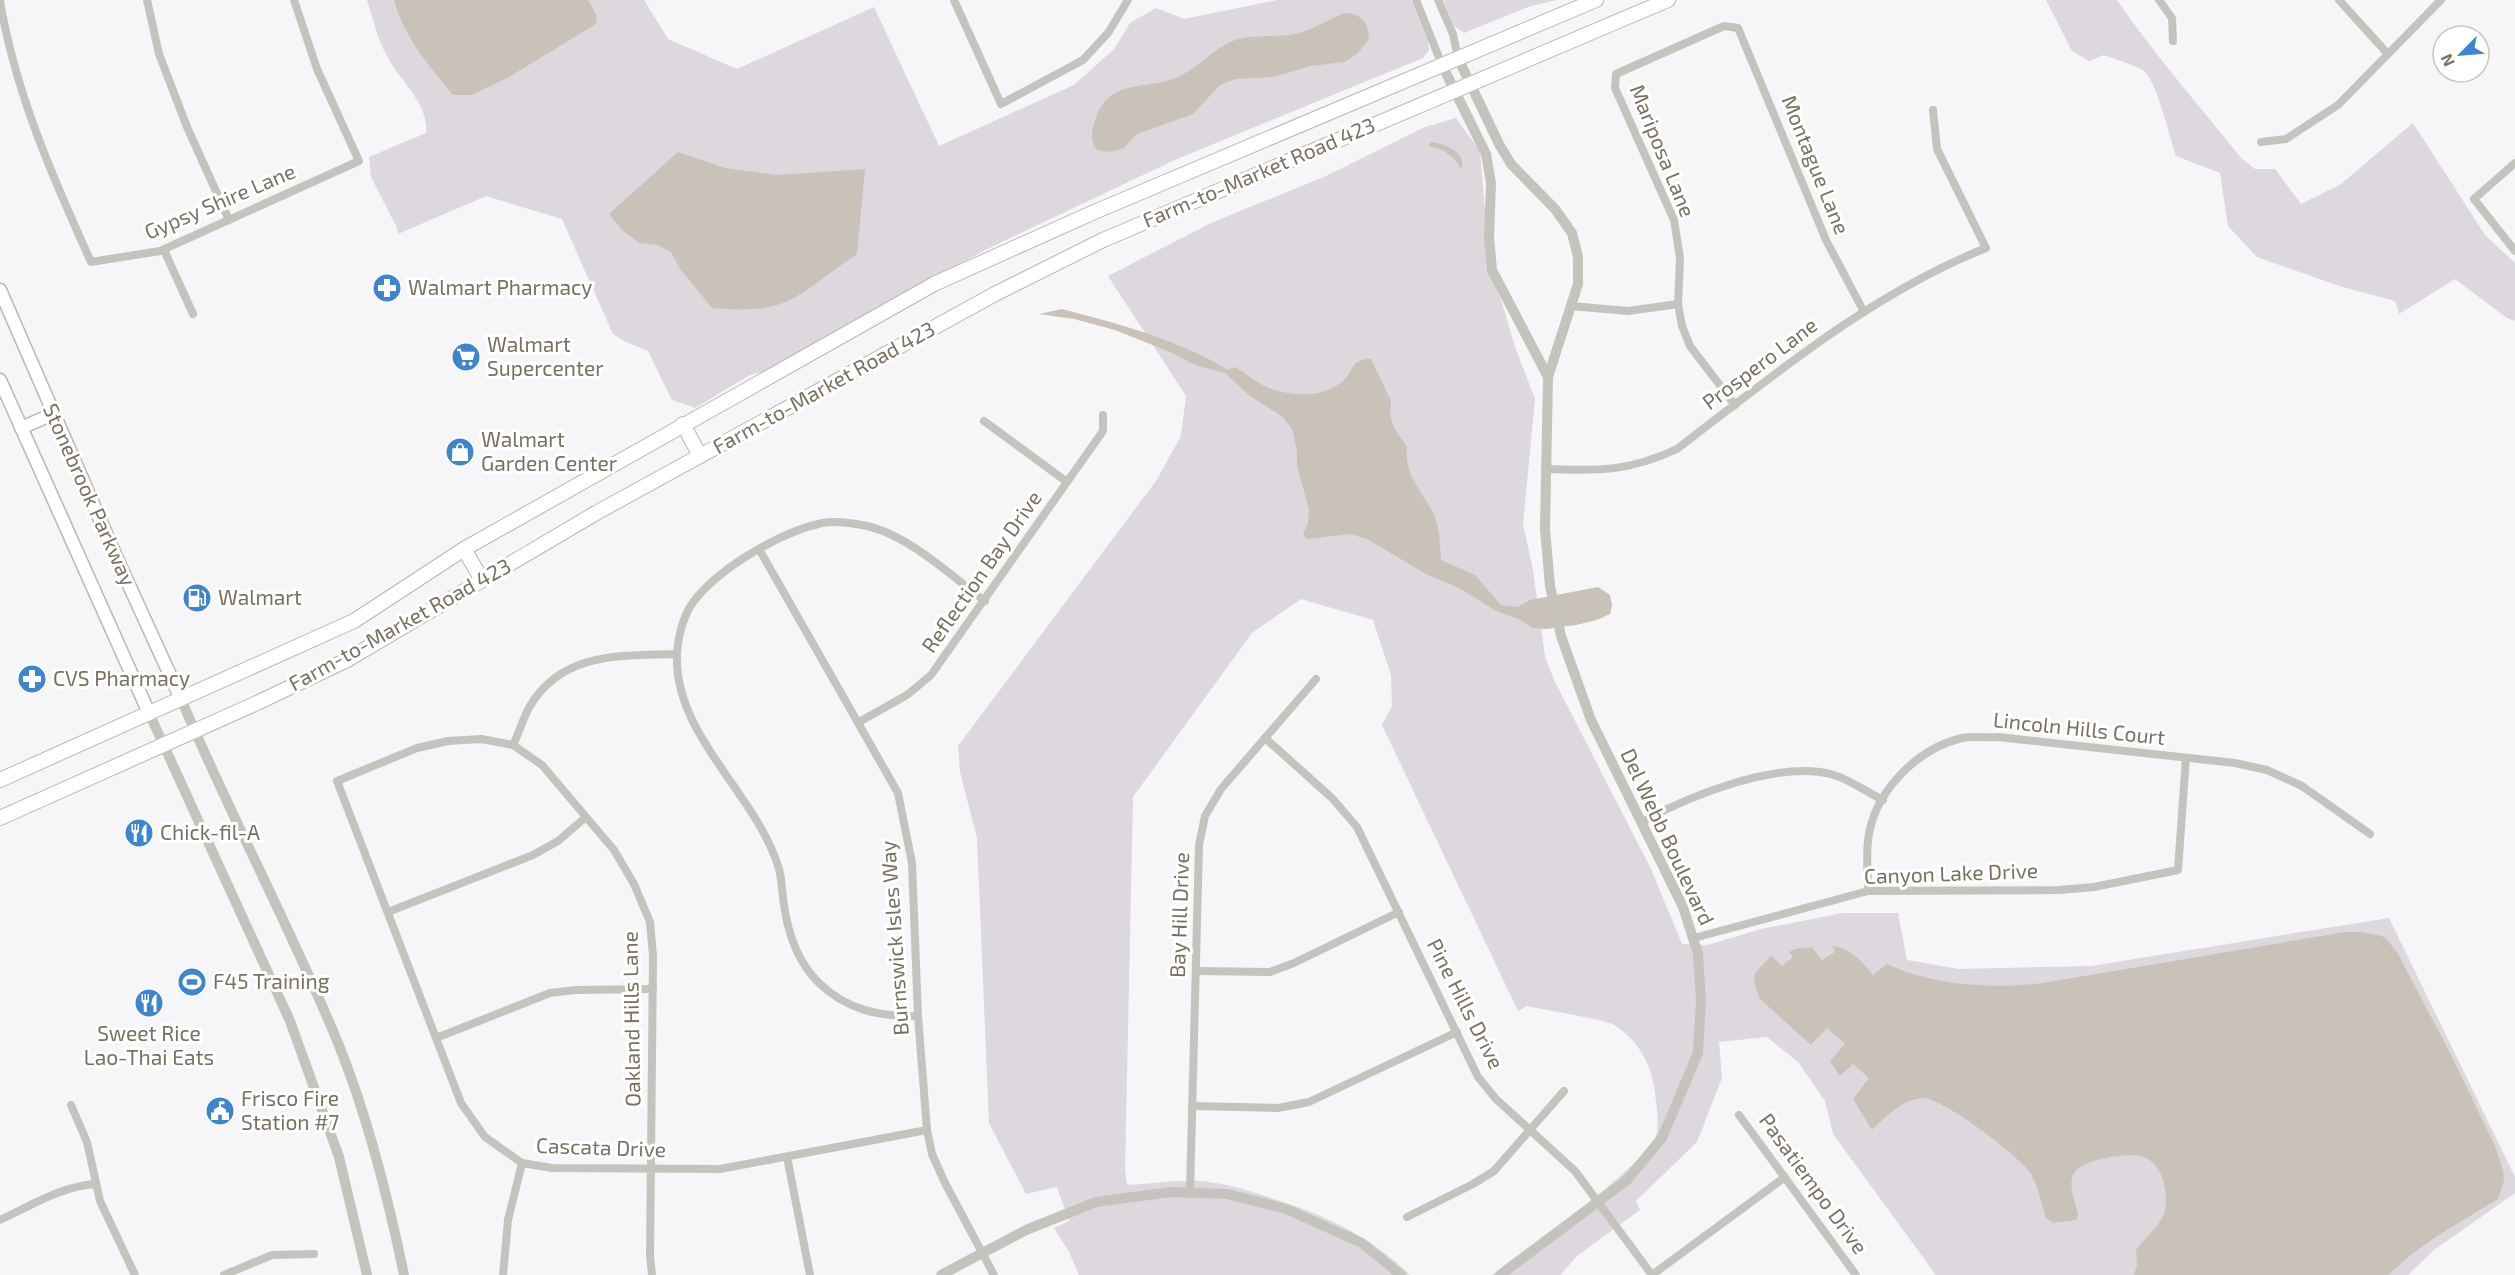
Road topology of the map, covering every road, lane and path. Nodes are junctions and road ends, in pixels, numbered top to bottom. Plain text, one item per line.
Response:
1 (147, 0) edge
2 (294, 0) edge
3 (954, 0) edge
4 (1128, 0) edge
5 (1416, 0) edge
6 (1438, 0) edge
7 (1596, 0) edge
8 (1668, 0) edge
9 (2159, 0) edge
10 (2339, 0) edge
11 (2441, 0) edge
12 (0, 1) edge
13 (2173, 41) dead end
14 (2387, 53) junction
15 (1458, 58) junction
16 (1442, 65) junction
17 (1616, 74) joint
18 (1470, 84) junction
19 (1454, 90) junction
20 (1934, 110) dead end
21 (2261, 142) dead end
22 (2515, 163) edge
23 (229, 220) junction
24 (164, 250) junction
25 (2515, 251) edge
26 (0, 290) edge
27 (1678, 304) junction
28 (1571, 306) junction
29 (1864, 312) junction
30 (193, 315) dead end
31 (1548, 377) junction
32 (0, 380) edge
33 (1735, 405) junction
34 (53, 414) junction
35 (1103, 415) dead end
36 (984, 422) dead end
37 (683, 424) junction
38 (21, 429) junction
39 (700, 456) junction
40 (1545, 469) junction
41 (1067, 482) junction
42 (464, 549) junction
43 (759, 549) junction
44 (482, 580) junction
45 (984, 601) junction
46 (677, 654) junction
47 (1316, 679) dead end
48 (181, 699) junction
49 (149, 713) junction
50 (859, 722) junction
51 (194, 731) junction
52 (1265, 738) junction
53 (163, 745) junction
54 (513, 745) junction
55 (2186, 758) junction
56 (0, 780) edge
57 (337, 781) joint
58 (1883, 800) junction
59 (586, 817) junction
60 (0, 818) edge
61 (1642, 822) junction
62 (2370, 834) dead end
63 (1868, 891) junction
64 (388, 912) junction
65 (1399, 912) junction
66 (1694, 938) junction
67 (1196, 971) junction
68 (653, 989) junction
69 (918, 1016) junction
70 (1457, 1032) junction
71 (436, 1038) junction
72 (1564, 1091) dead end
73 (71, 1105) dead end
74 (1192, 1106) junction
75 (1739, 1115) dead end
76 (1531, 1129) junction
77 (927, 1130) junction
78 (787, 1157) junction
79 (522, 1163) junction
80 (651, 1168) junction
81 (1785, 1178) junction
82 (95, 1184) junction
83 (1190, 1192) junction
84 (1598, 1202) junction
85 (1407, 1217) dead end
86 (0, 1220) edge
87 (982, 1253) junction
88 (314, 1254) dead end
89 (135, 1275) edge
90 (224, 1275) edge
91 (367, 1275) edge
92 (404, 1275) edge
93 (502, 1275) edge
94 (652, 1275) edge
95 (810, 1275) edge
96 (941, 1275) edge
97 (994, 1275) edge
98 (1401, 1275) edge
99 (1500, 1275) edge
100 (1652, 1275) edge
101 (1857, 1275) edge

1 - 23 street
2 - 23 street, Gypsy Shire Lane
3 - 4 street
5 - 16 street, Del Webb Boulevard
6 - 15 street, Del Webb Boulevard
7 - 15 main road, Farm-to-Market Road 423
8 - 18 main road, Farm-to-Market Road 423
9 - 13 street
10 - 14 street
11 - 14 street
12 - 24 street, Gypsy Shire Lane
14 - 21 street
15 - 16 main road, Farm-to-Market Road 423
15 - 18 street, Del Webb Boulevard
16 - 19 street, Del Webb Boulevard
16 - 37 main road, Farm-to-Market Road 423
17 - 27 street, Mariposa Lane
17 - 29 street, Montague Lane
18 - 19 main road, Farm-to-Market Road 423
18 - 28 street, Del Webb Boulevard
19 - 31 street, Del Webb Boulevard
19 - 39 main road, Farm-to-Market Road 423
20 - 29 street, Prospero Lane
22 - 25 street
23 - 24 street, Gypsy Shire Lane
24 - 30 street
26 - 34 main road, Stonebrook Parkway
27 - 28 street
27 - 33 street, Mariposa Lane
28 - 31 street, Del Webb Boulevard
29 - 33 street, Prospero Lane
31 - 40 street, Del Webb Boulevard
32 - 38 main road, Stonebrook Parkway
33 - 40 street, Prospero Lane
34 - 38 main road
34 - 48 main road, Stonebrook Parkway
35 - 41 street, Reflection Bay Drive
36 - 41 street
37 - 39 main road
37 - 42 main road, Farm-to-Market Road 423
38 - 49 main road, Stonebrook Parkway
39 - 44 main road, Farm-to-Market Road 423
40 - 61 street, Del Webb Boulevard
41 - 45 street, Reflection Bay Drive
42 - 44 main road
42 - 48 main road, Farm-to-Market Road 423
43 - 45 street
43 - 46 street
43 - 50 street, Burnswick Isles Way
44 - 51 main road, Farm-to-Market Road 423
45 - 50 street, Reflection Bay Drive
46 - 54 street
46 - 69 street
47 - 52 street, Bay Hill Drive
48 - 49 main road, Farm-to-Market Road 423
48 - 51 street
49 - 53 street
49 - 56 main road, Farm-to-Market Road 423
50 - 69 street, Burnswick Isles Way
51 - 53 main road, Farm-to-Market Road 423
51 - 92 street
52 - 65 street, Pine Hills Drive
52 - 67 street, Bay Hill Drive
53 - 60 main road, Farm-to-Market Road 423
53 - 91 street
54 - 57 street, Oakland Hills Lane
54 - 59 street, Oakland Hills Lane
55 - 58 street, Lincoln Hills Court
55 - 62 street, Lincoln Hills Court
55 - 63 street, Canyon Lake Drive
57 - 64 street, Cascata Drive
58 - 61 street
58 - 63 street, Lincoln Hills Court
59 - 64 street
59 - 68 street, Oakland Hills Lane
61 - 66 street, Del Webb Boulevard
63 - 66 street, Canyon Lake Drive
64 - 71 street, Cascata Drive
65 - 67 street
65 - 70 street, Pine Hills Drive
66 - 84 street, Del Webb Boulevard
67 - 74 street, Bay Hill Drive
68 - 71 street
68 - 80 street, Oakland Hills Lane
69 - 77 street, Burnswick Isles Way
70 - 74 street
70 - 76 street, Pine Hills Drive
71 - 79 street, Cascata Drive
72 - 76 street
73 - 82 street
74 - 83 street, Bay Hill Drive
75 - 81 street, Pasatiempo Drive
76 - 84 street, Pine Hills Drive
76 - 85 street
77 - 78 street, Cascata Drive
77 - 87 street, Burnswick Isles Way
78 - 80 street, Cascata Drive
78 - 95 street
79 - 80 street, Cascata Drive
79 - 93 street
80 - 94 street, Oakland Hills Lane
81 - 100 street
81 - 101 street, Pasatiempo Drive
82 - 86 street
82 - 89 street
83 - 87 street
83 - 98 street
84 - 99 street, Del Webb Boulevard
84 - 100 street, Pine Hills Drive
87 - 96 street
87 - 97 street, Burnswick Isles Way
88 - 90 street

